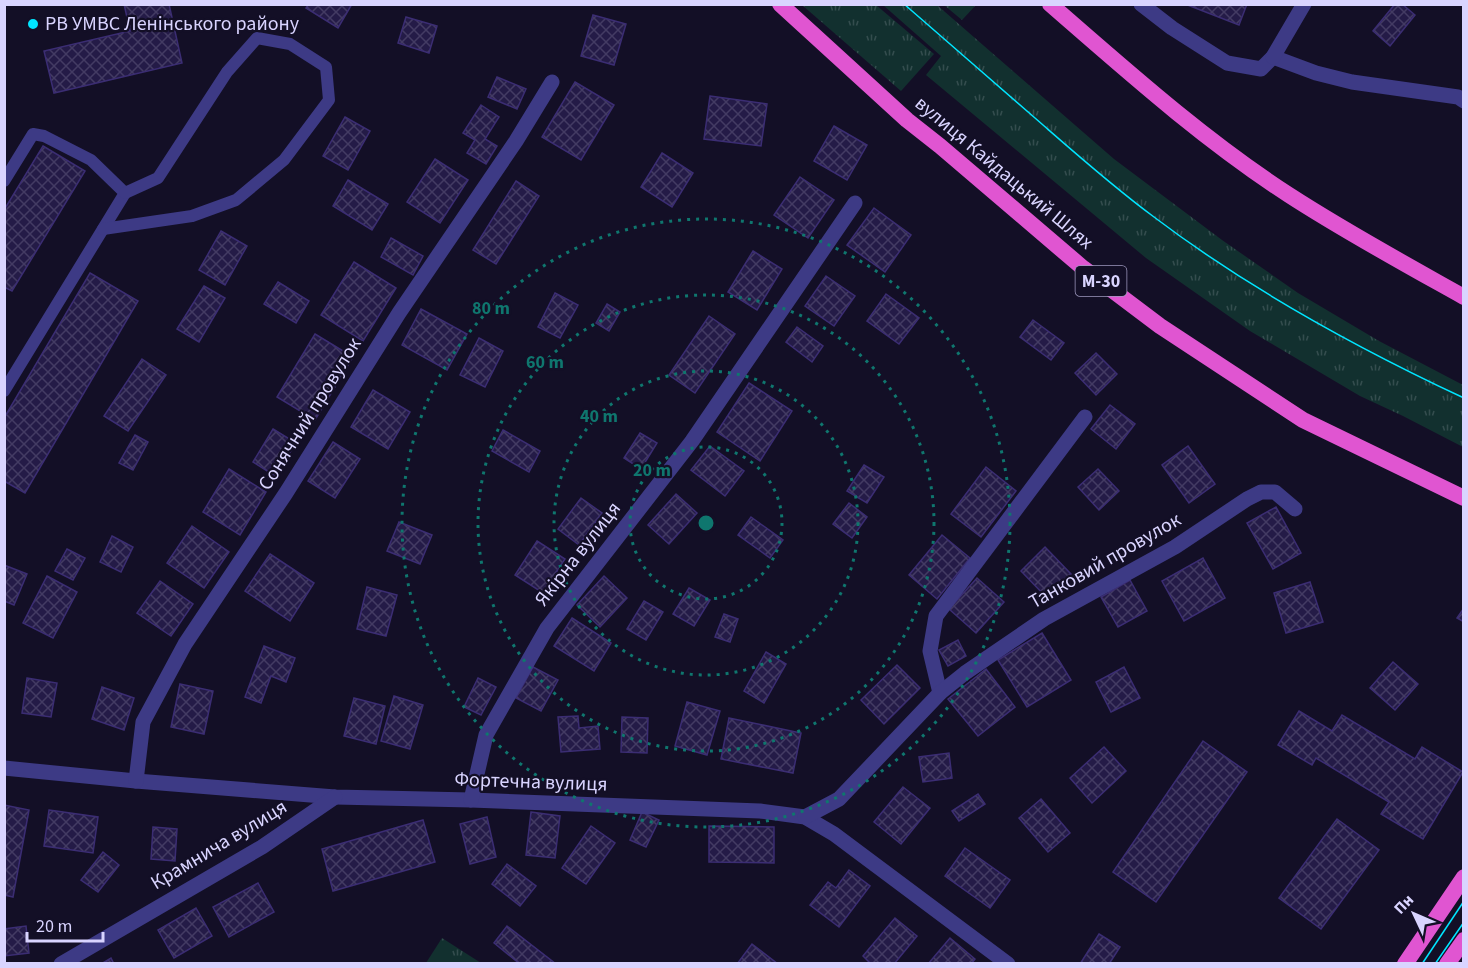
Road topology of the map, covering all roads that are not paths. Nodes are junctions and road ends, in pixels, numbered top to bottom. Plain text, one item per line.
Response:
1 (780, 4) edge
2 (1050, 4) edge
3 (1141, 4) edge
4 (1304, 4) edge
5 (1273, 57) junction
6 (552, 82) dead end
7 (1462, 96) edge
8 (4, 181) edge
9 (125, 193) junction
10 (855, 203) dead end
11 (103, 229) junction
12 (1464, 297) edge
13 (4, 391) edge
14 (1085, 417) dead end
15 (1464, 498) edge
16 (1295, 510) dead end
17 (940, 693) junction
18 (4, 768) edge
19 (136, 781) junction
20 (335, 797) junction
21 (471, 800) junction
22 (805, 817) junction
23 (1464, 877) edge
24 (1464, 940) edge
25 (61, 963) edge
26 (1008, 963) edge
27 (1405, 963) edge
28 (1447, 963) edge

1 - 15 highway, вулиця Кайдацький Шлях / М-30
2 - 12 highway
3 - 5 street
4 - 5 street
5 - 7 street
6 - 19 street, Сонячний провулок
8 - 9 lane
9 - 11 lane
9 - 11 lane
10 - 21 street, Якірна вулиця
11 - 13 lane
14 - 17 street
16 - 17 street, Танковий провулок
17 - 22 street, Танковий провулок
18 - 19 street, Фортечна вулиця
19 - 20 street, Фортечна вулиця
20 - 21 street, Фортечна вулиця
20 - 25 street, Крамнича вулиця
21 - 22 street, Фортечна вулиця
22 - 26 street, Фортечна вулиця
23 - 27 highway
24 - 28 highway

